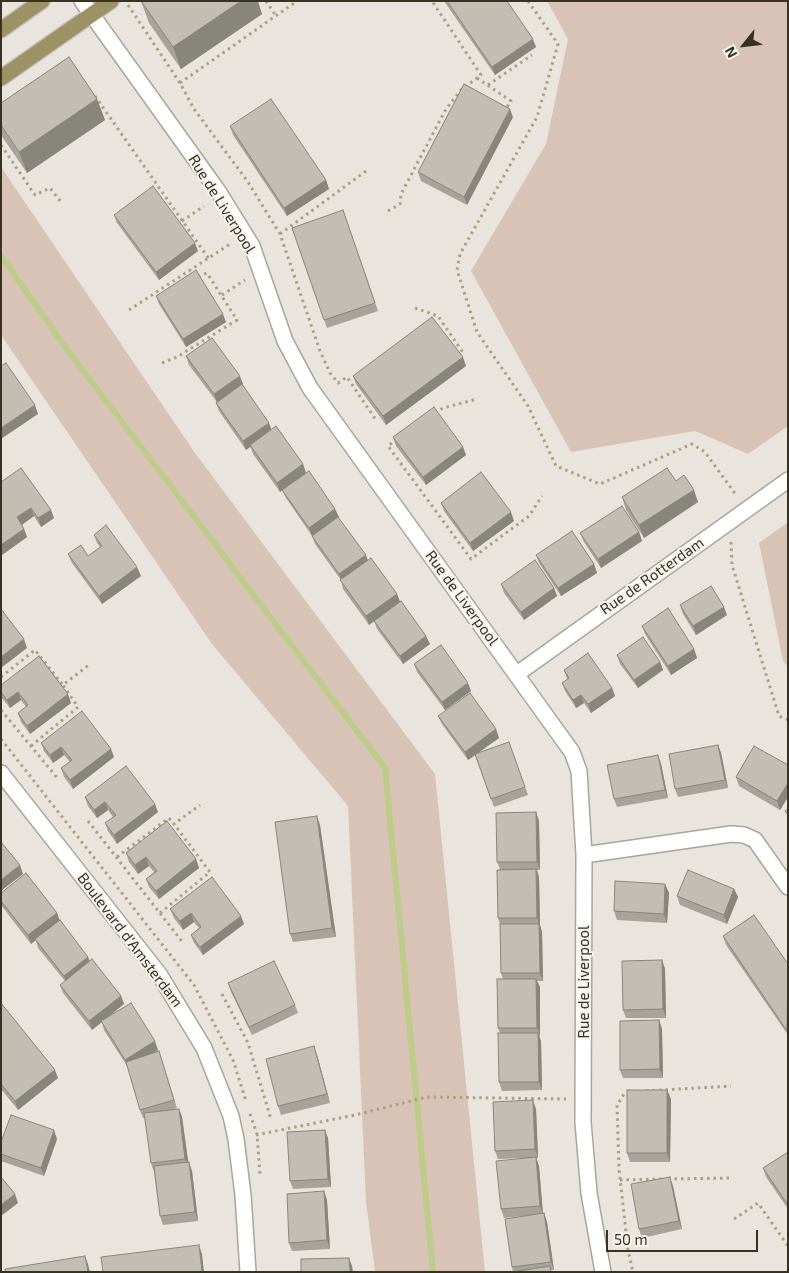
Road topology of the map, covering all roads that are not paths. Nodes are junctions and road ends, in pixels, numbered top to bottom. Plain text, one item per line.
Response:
1 (42, 1) edge
2 (82, 1) edge
3 (111, 1) edge
4 (92, 15) junction
5 (1, 30) edge
6 (1, 78) edge
7 (788, 480) edge
8 (517, 674) junction
9 (1, 773) edge
10 (584, 855) junction
11 (788, 888) edge
12 (248, 1272) edge
13 (603, 1272) edge

1 - 5 main road
2 - 4 street, Rue de Liverpool
3 - 4 main road
4 - 6 main road
4 - 8 street, Rue de Liverpool
7 - 8 street, Rue de Rotterdam
8 - 10 street, Rue de Liverpool
9 - 12 street, Boulevard d'Amsterdam
10 - 11 street
10 - 13 street, Rue de Liverpool

